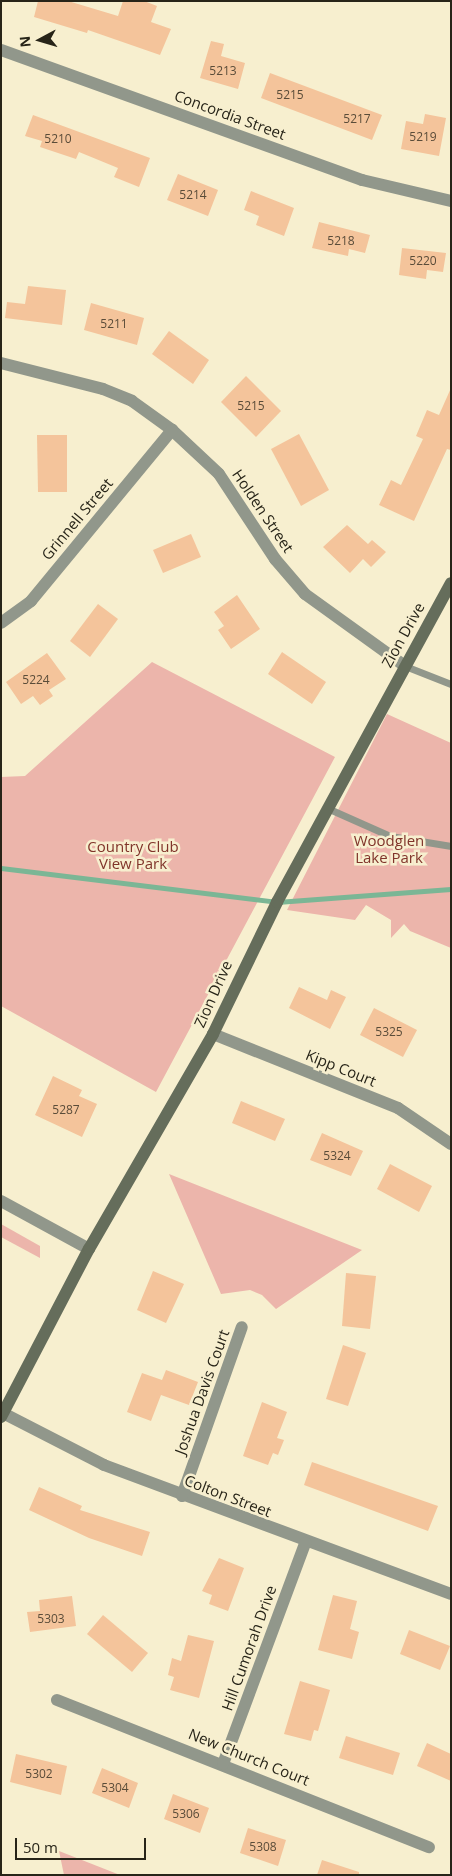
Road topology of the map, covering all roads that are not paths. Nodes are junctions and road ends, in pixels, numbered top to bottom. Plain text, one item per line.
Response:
1 (1, 50) edge
2 (451, 202) edge
3 (1, 363) edge
4 (172, 430) junction
5 (451, 582) edge
6 (1, 624) edge
7 (405, 666) junction
8 (451, 684) edge
9 (327, 808) junction
10 (451, 846) edge
11 (213, 1034) junction
12 (451, 1144) edge
13 (1, 1201) edge
14 (89, 1249) junction
15 (242, 1327) dead end
16 (2, 1414) edge
17 (182, 1496) junction
18 (305, 1543) junction
19 (451, 1594) edge
20 (57, 1700) dead end
21 (223, 1764) junction
22 (429, 1847) dead end

1 - 2 street, Concordia Street
3 - 4 street, Holden Street
4 - 6 street, Grinnell Street
4 - 7 street, Holden Street
5 - 7 main road, Zion Drive
7 - 8 lane
7 - 9 main road, Zion Drive
9 - 10 lane
9 - 11 main road, Zion Drive
11 - 12 street, Kipp Court
11 - 14 main road, Zion Drive
13 - 14 street
14 - 16 main road, Zion Drive
15 - 17 street, Joshua Davis Court
16 - 17 street, Colton Street
17 - 18 street, Colton Street
18 - 19 street, Colton Street
18 - 21 street, Hill Cumorah Drive
20 - 21 street, New Church Court
21 - 22 street, New Church Court

